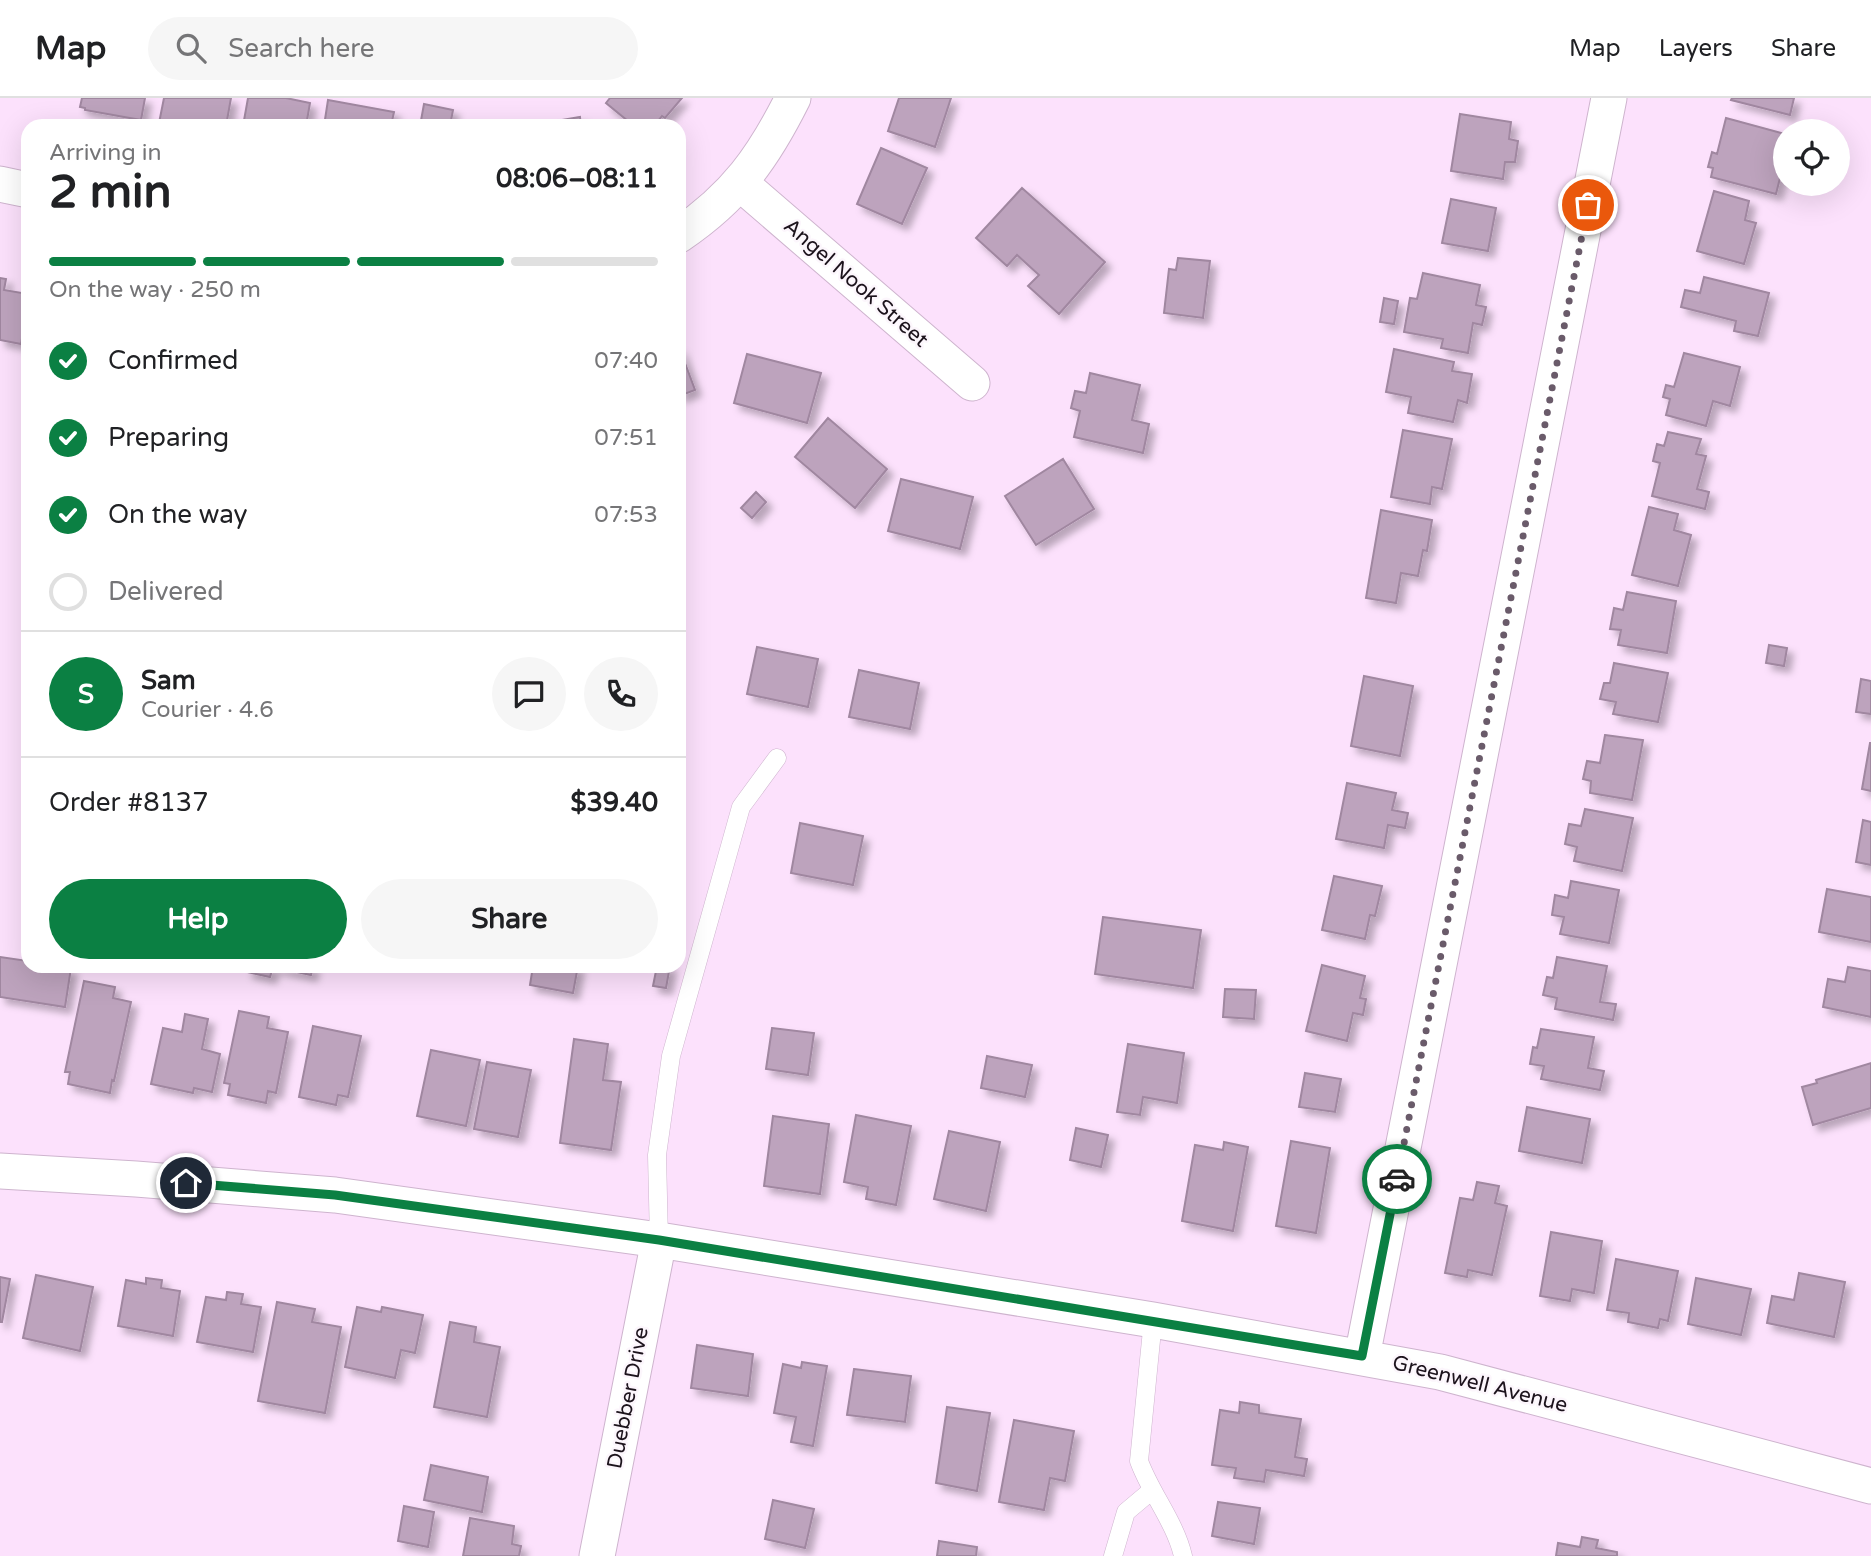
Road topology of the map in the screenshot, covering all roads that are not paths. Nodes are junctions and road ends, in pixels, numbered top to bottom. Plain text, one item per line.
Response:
1 (793, 98) edge
2 (1609, 98) edge
3 (740, 183) junction
4 (0, 184) edge
5 (21, 188) edge
6 (686, 230) edge
7 (972, 383) dead end
8 (777, 758) dead end
9 (0, 1171) edge
10 (659, 1240) junction
11 (1153, 1320) junction
12 (1362, 1356) junction
13 (1871, 1486) edge
14 (1151, 1491) junction
15 (597, 1556) edge
16 (1114, 1556) edge
17 (1183, 1556) edge

1 - 3 street
2 - 12 street
3 - 6 street
3 - 7 street, Angel Nook Street
4 - 5 street
8 - 10 lane
9 - 10 street, Greenwell Avenue
10 - 11 street, Greenwell Avenue
10 - 15 street, Duebber Drive
11 - 12 street, Greenwell Avenue
11 - 14 lane
12 - 13 street, Greenwell Avenue
14 - 16 lane
14 - 17 lane

